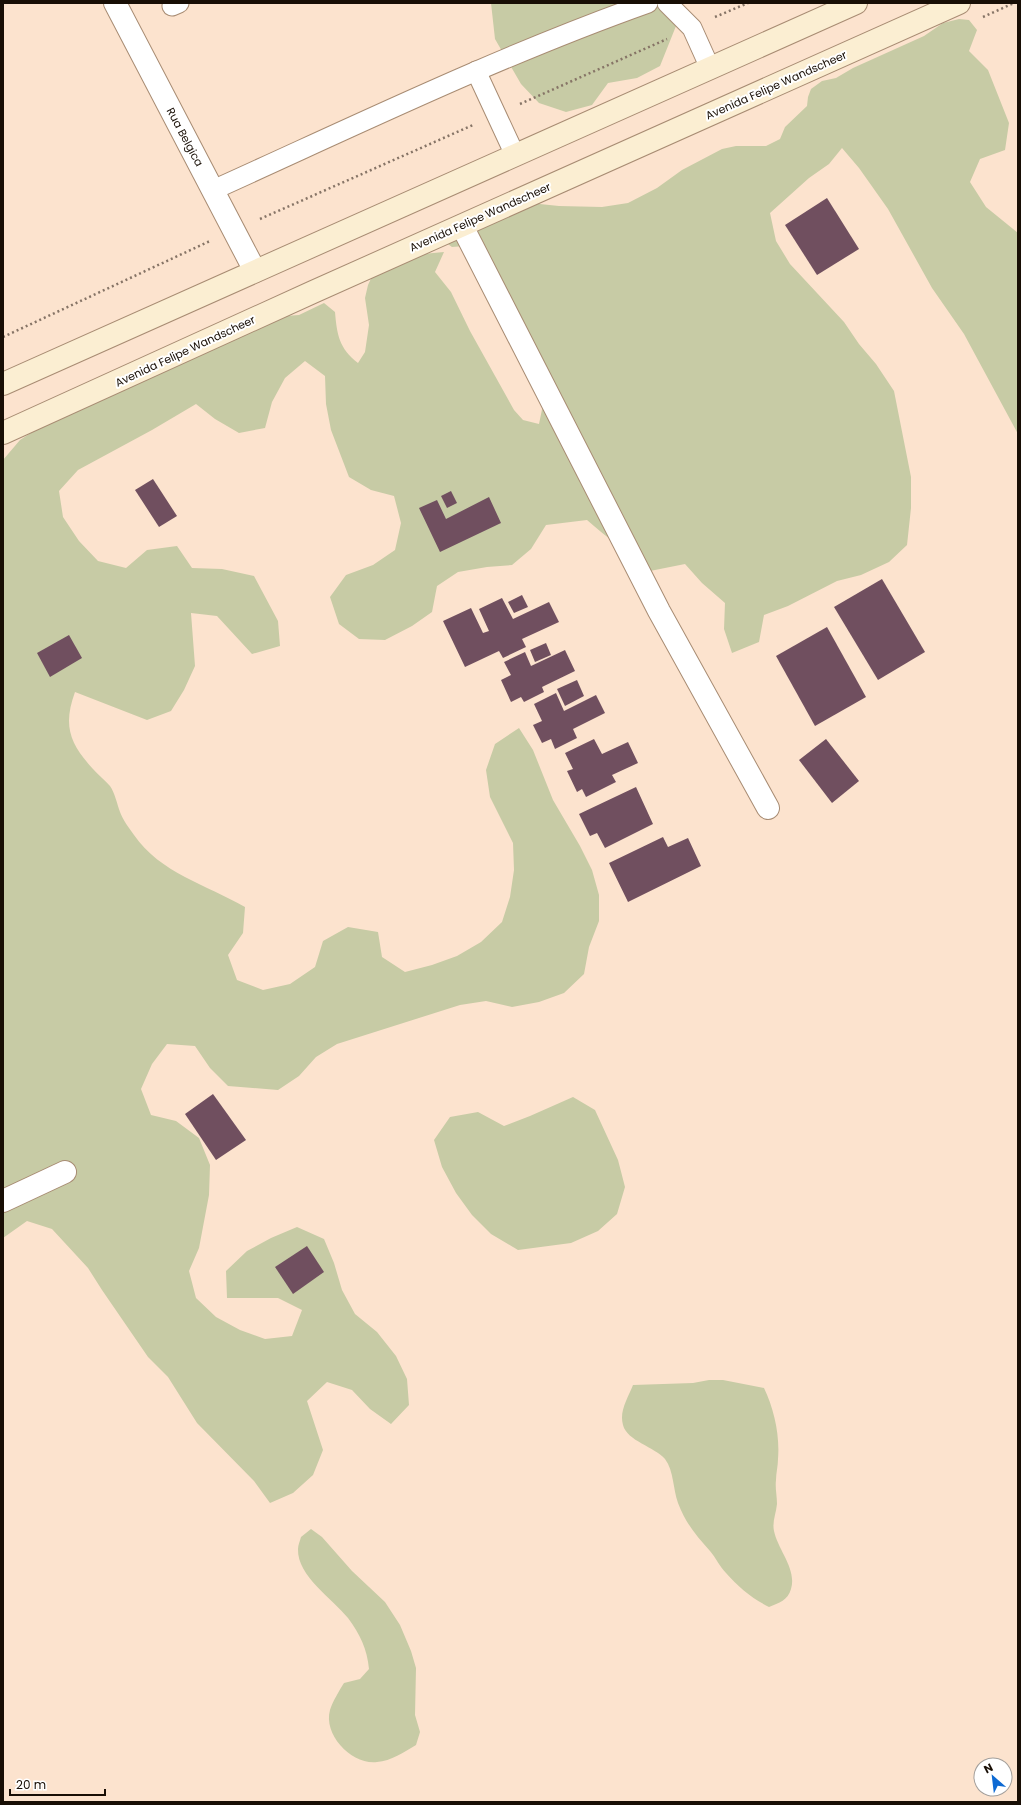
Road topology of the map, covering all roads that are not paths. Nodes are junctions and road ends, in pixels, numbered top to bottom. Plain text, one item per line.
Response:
1 (115, 3) edge
2 (648, 3) edge
3 (667, 3) edge
4 (856, 3) edge
5 (959, 3) edge
6 (710, 68) junction
7 (476, 71) junction
8 (516, 155) junction
9 (213, 190) junction
10 (462, 226) junction
11 (255, 271) junction
12 (3, 384) edge
13 (3, 433) edge
14 (768, 808) dead end
15 (65, 1172) dead end
16 (3, 1200) edge

1 - 9 street, Rua Belgica
2 - 7 lane
3 - 6 lane
4 - 6 main road
5 - 10 main road, Avenida Felipe Wandscheer
6 - 8 main road
7 - 8 lane
7 - 9 lane
8 - 11 main road
9 - 11 street, Rua Belgica
10 - 13 main road, Avenida Felipe Wandscheer
10 - 14 street
11 - 12 main road
15 - 16 street

